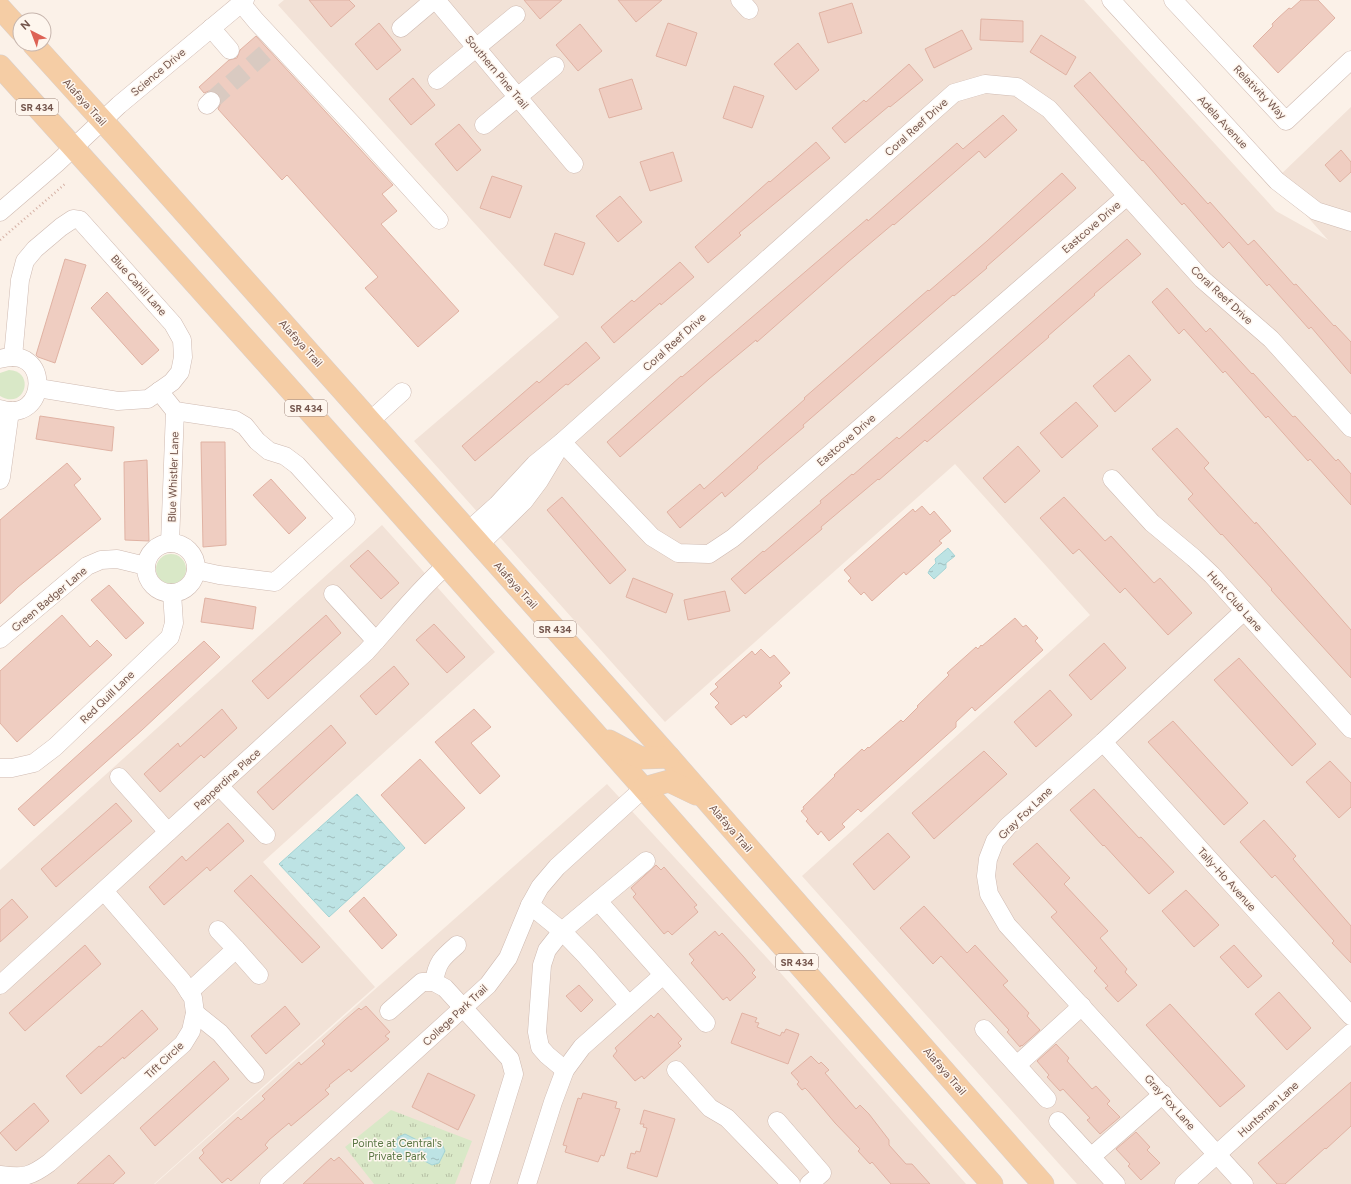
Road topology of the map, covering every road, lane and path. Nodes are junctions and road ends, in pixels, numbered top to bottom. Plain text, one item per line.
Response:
1 (435, 0) edge
2 (1111, 0) edge
3 (1173, 0) edge
4 (243, 2) edge
5 (0, 8) edge
6 (516, 15) dead end
7 (12, 21) edge
8 (211, 28) junction
9 (400, 28) dead end
10 (476, 48) junction
11 (230, 50) dead end
12 (40, 52) edge
13 (1351, 60) edge
14 (0, 66) edge
15 (555, 66) dead end
16 (437, 80) dead end
17 (518, 97) junction
18 (102, 121) junction
19 (484, 125) dead end
20 (74, 148) junction
21 (574, 164) dead end
22 (65, 184) dead end
23 (1127, 196) junction
24 (0, 212) edge
25 (439, 220) dead end
26 (1351, 222) edge
27 (0, 240) edge
28 (6, 358) edge
29 (38, 388) junction
30 (159, 391) junction
31 (402, 392) dead end
32 (5, 410) edge
33 (175, 411) junction
34 (370, 421) junction
35 (1351, 428) edge
36 (562, 442) junction
37 (1112, 479) dead end
38 (0, 480) edge
39 (474, 538) junction
40 (170, 543) junction
41 (146, 566) junction
42 (446, 566) junction
43 (196, 570) junction
44 (172, 593) junction
45 (333, 594) dead end
46 (1244, 611) junction
47 (0, 639) edge
48 (376, 642) junction
49 (1351, 729) edge
50 (595, 734) junction
51 (1103, 742) junction
52 (669, 758) junction
53 (0, 768) edge
54 (119, 777) dead end
55 (219, 786) junction
56 (644, 788) junction
57 (704, 798) junction
58 (168, 832) junction
59 (266, 835) dead end
60 (646, 861) dead end
61 (104, 891) junction
62 (598, 901) junction
63 (530, 905) junction
64 (218, 930) dead end
65 (562, 931) junction
66 (457, 945) dead end
67 (236, 949) junction
68 (259, 975) dead end
69 (663, 975) junction
70 (434, 982) junction
71 (0, 985) edge
72 (189, 992) junction
73 (629, 1005) junction
74 (1082, 1006) junction
75 (463, 1007) junction
76 (389, 1011) dead end
77 (195, 1013) junction
78 (1351, 1016) edge
79 (706, 1023) dead end
80 (984, 1029) dead end
81 (1351, 1033) edge
82 (1017, 1065) junction
83 (565, 1070) junction
84 (676, 1070) dead end
85 (255, 1074) dead end
86 (1163, 1094) junction
87 (1047, 1099) dead end
88 (777, 1121) dead end
89 (1058, 1121) dead end
90 (1217, 1155) junction
91 (1091, 1158) junction
92 (0, 1175) edge
93 (821, 1180) edge
94 (18, 1181) edge
95 (269, 1184) edge
96 (480, 1184) edge
97 (527, 1184) edge
98 (791, 1184) edge
99 (992, 1184) edge
100 (1044, 1184) edge
101 (1116, 1184) edge
102 (1184, 1184) edge
103 (1244, 1184) edge

1 - 9 street
1 - 10 street, Southern Pine Trail
2 - 26 street, Adela Avenue
3 - 13 street, Relativity Way
4 - 8 street, Science Drive
4 - 25 street
5 - 7 main road
6 - 10 street
8 - 11 street
8 - 18 street, Science Drive
10 - 16 street
10 - 17 street, Southern Pine Trail
12 - 18 main road, Alafaya Trail / SR 434
14 - 20 main road, SR 434
15 - 17 street
17 - 19 street
17 - 21 street, Southern Pine Trail
18 - 20 street, Science Drive
18 - 34 main road, Alafaya Trail / SR 434
20 - 24 street, Science Drive
20 - 42 main road, SR 434
22 - 27 path
23 - 35 street, Coral Reef Drive
23 - 36 street, Eastcove Drive
23 - 36 street, Coral Reef Drive
28 - 29 street
28 - 30 street, Blue Cahill Lane
29 - 30 street, Blue Cahill Lane
29 - 32 street
30 - 33 street
31 - 34 street
32 - 38 street
33 - 40 street, Blue Whistler Lane
33 - 43 street
34 - 39 main road, Alafaya Trail / SR 434
36 - 39 street, Coral Reef Drive
37 - 46 street, Hunt Club Lane
39 - 52 main road, Alafaya Trail / SR 434
40 - 41 street
40 - 43 street
41 - 44 street
41 - 47 street, Green Badger Lane
42 - 48 street, Pepperdine Place
42 - 50 main road, SR 434
43 - 44 street
44 - 53 street, Red Quill Lane
45 - 48 street
46 - 49 street, Hunt Club Lane
46 - 51 street, Gray Fox Lane
48 - 55 street, Pepperdine Place
50 - 52 main road
50 - 56 main road, SR 434
51 - 74 street, Gray Fox Lane
51 - 78 street, Tally-Ho Avenue
52 - 57 main road, Alafaya Trail / SR 434
54 - 58 street
55 - 58 street, Pepperdine Place
55 - 59 street
56 - 57 main road
56 - 63 street, College Park Trail
56 - 99 main road, SR 434
57 - 100 main road, Alafaya Trail / SR 434
58 - 61 street, Pepperdine Place
60 - 62 street
61 - 71 street, Pepperdine Place
61 - 72 street, Tift Circle
62 - 65 street
62 - 69 street
63 - 65 street
63 - 75 street, College Park Trail
64 - 67 street
65 - 73 street
65 - 83 street
66 - 70 street
67 - 68 street
67 - 72 street
69 - 73 street
69 - 79 street
70 - 75 street
70 - 76 street
72 - 77 street, Tift Circle
73 - 83 street
74 - 82 street
74 - 86 street, Gray Fox Lane
75 - 95 street, College Park Trail
75 - 96 street
77 - 85 street
77 - 94 street, Tift Circle
80 - 82 street
81 - 90 street, Huntsman Lane
82 - 87 street
83 - 97 street
84 - 98 street
86 - 90 street, Gray Fox Lane
86 - 91 street
88 - 93 street
89 - 91 street
90 - 102 street, Huntsman Lane
90 - 103 street, Gray Fox Lane
91 - 101 street
92 - 94 street

